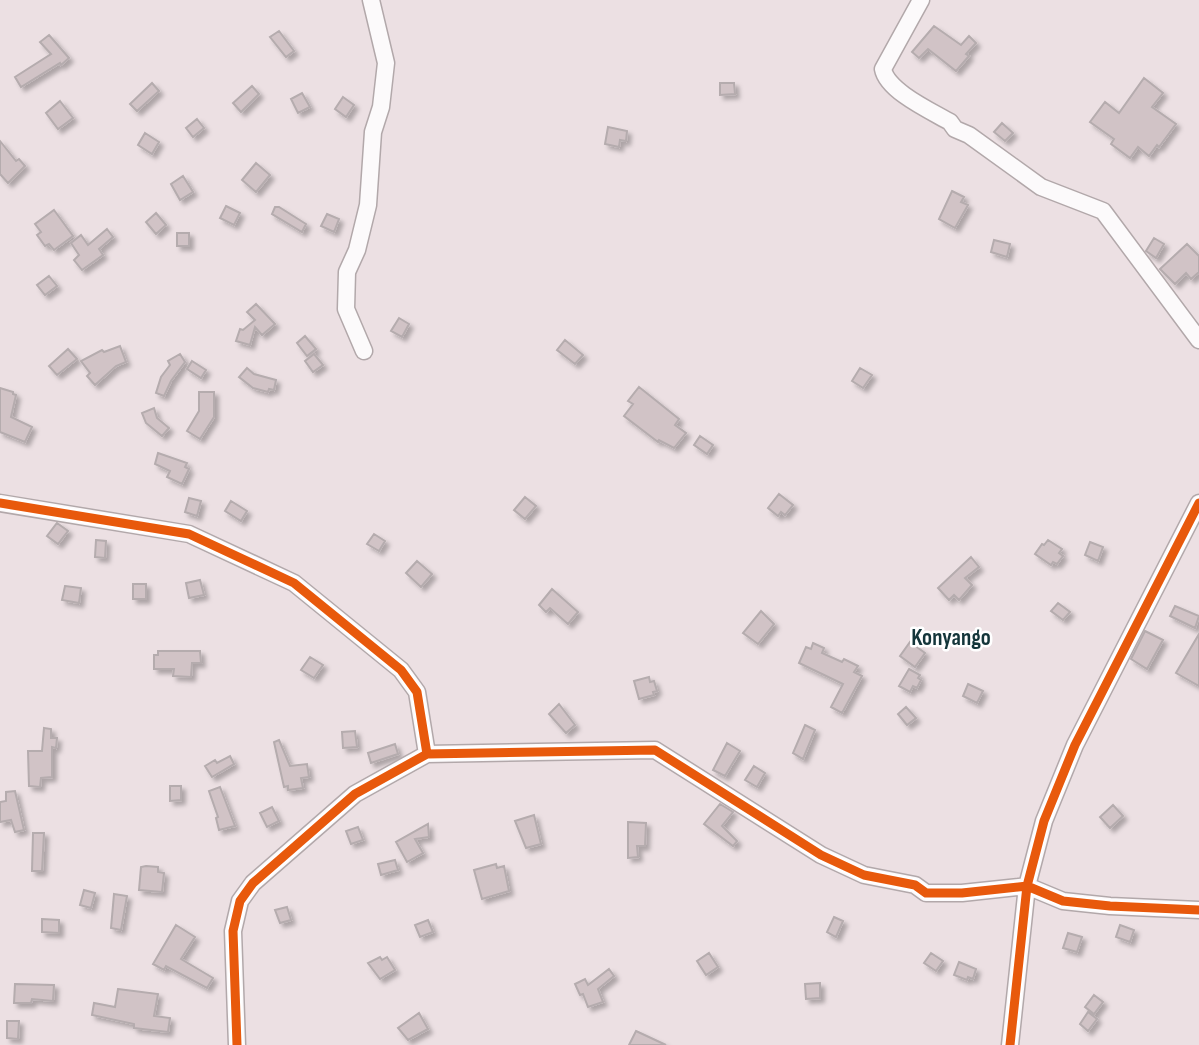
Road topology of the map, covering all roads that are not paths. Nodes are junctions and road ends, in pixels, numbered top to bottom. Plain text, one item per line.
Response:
1 (371, 0) edge
2 (921, 0) edge
3 (1199, 340) edge
4 (364, 351) dead end
5 (0, 503) edge
6 (1199, 503) edge
7 (427, 754) junction
8 (1027, 886) junction
9 (1199, 910) edge
10 (237, 1045) edge
11 (1010, 1045) edge

1 - 4 street
2 - 3 street
5 - 7 street
6 - 8 street
7 - 8 street
7 - 10 street
8 - 9 street
8 - 11 street

